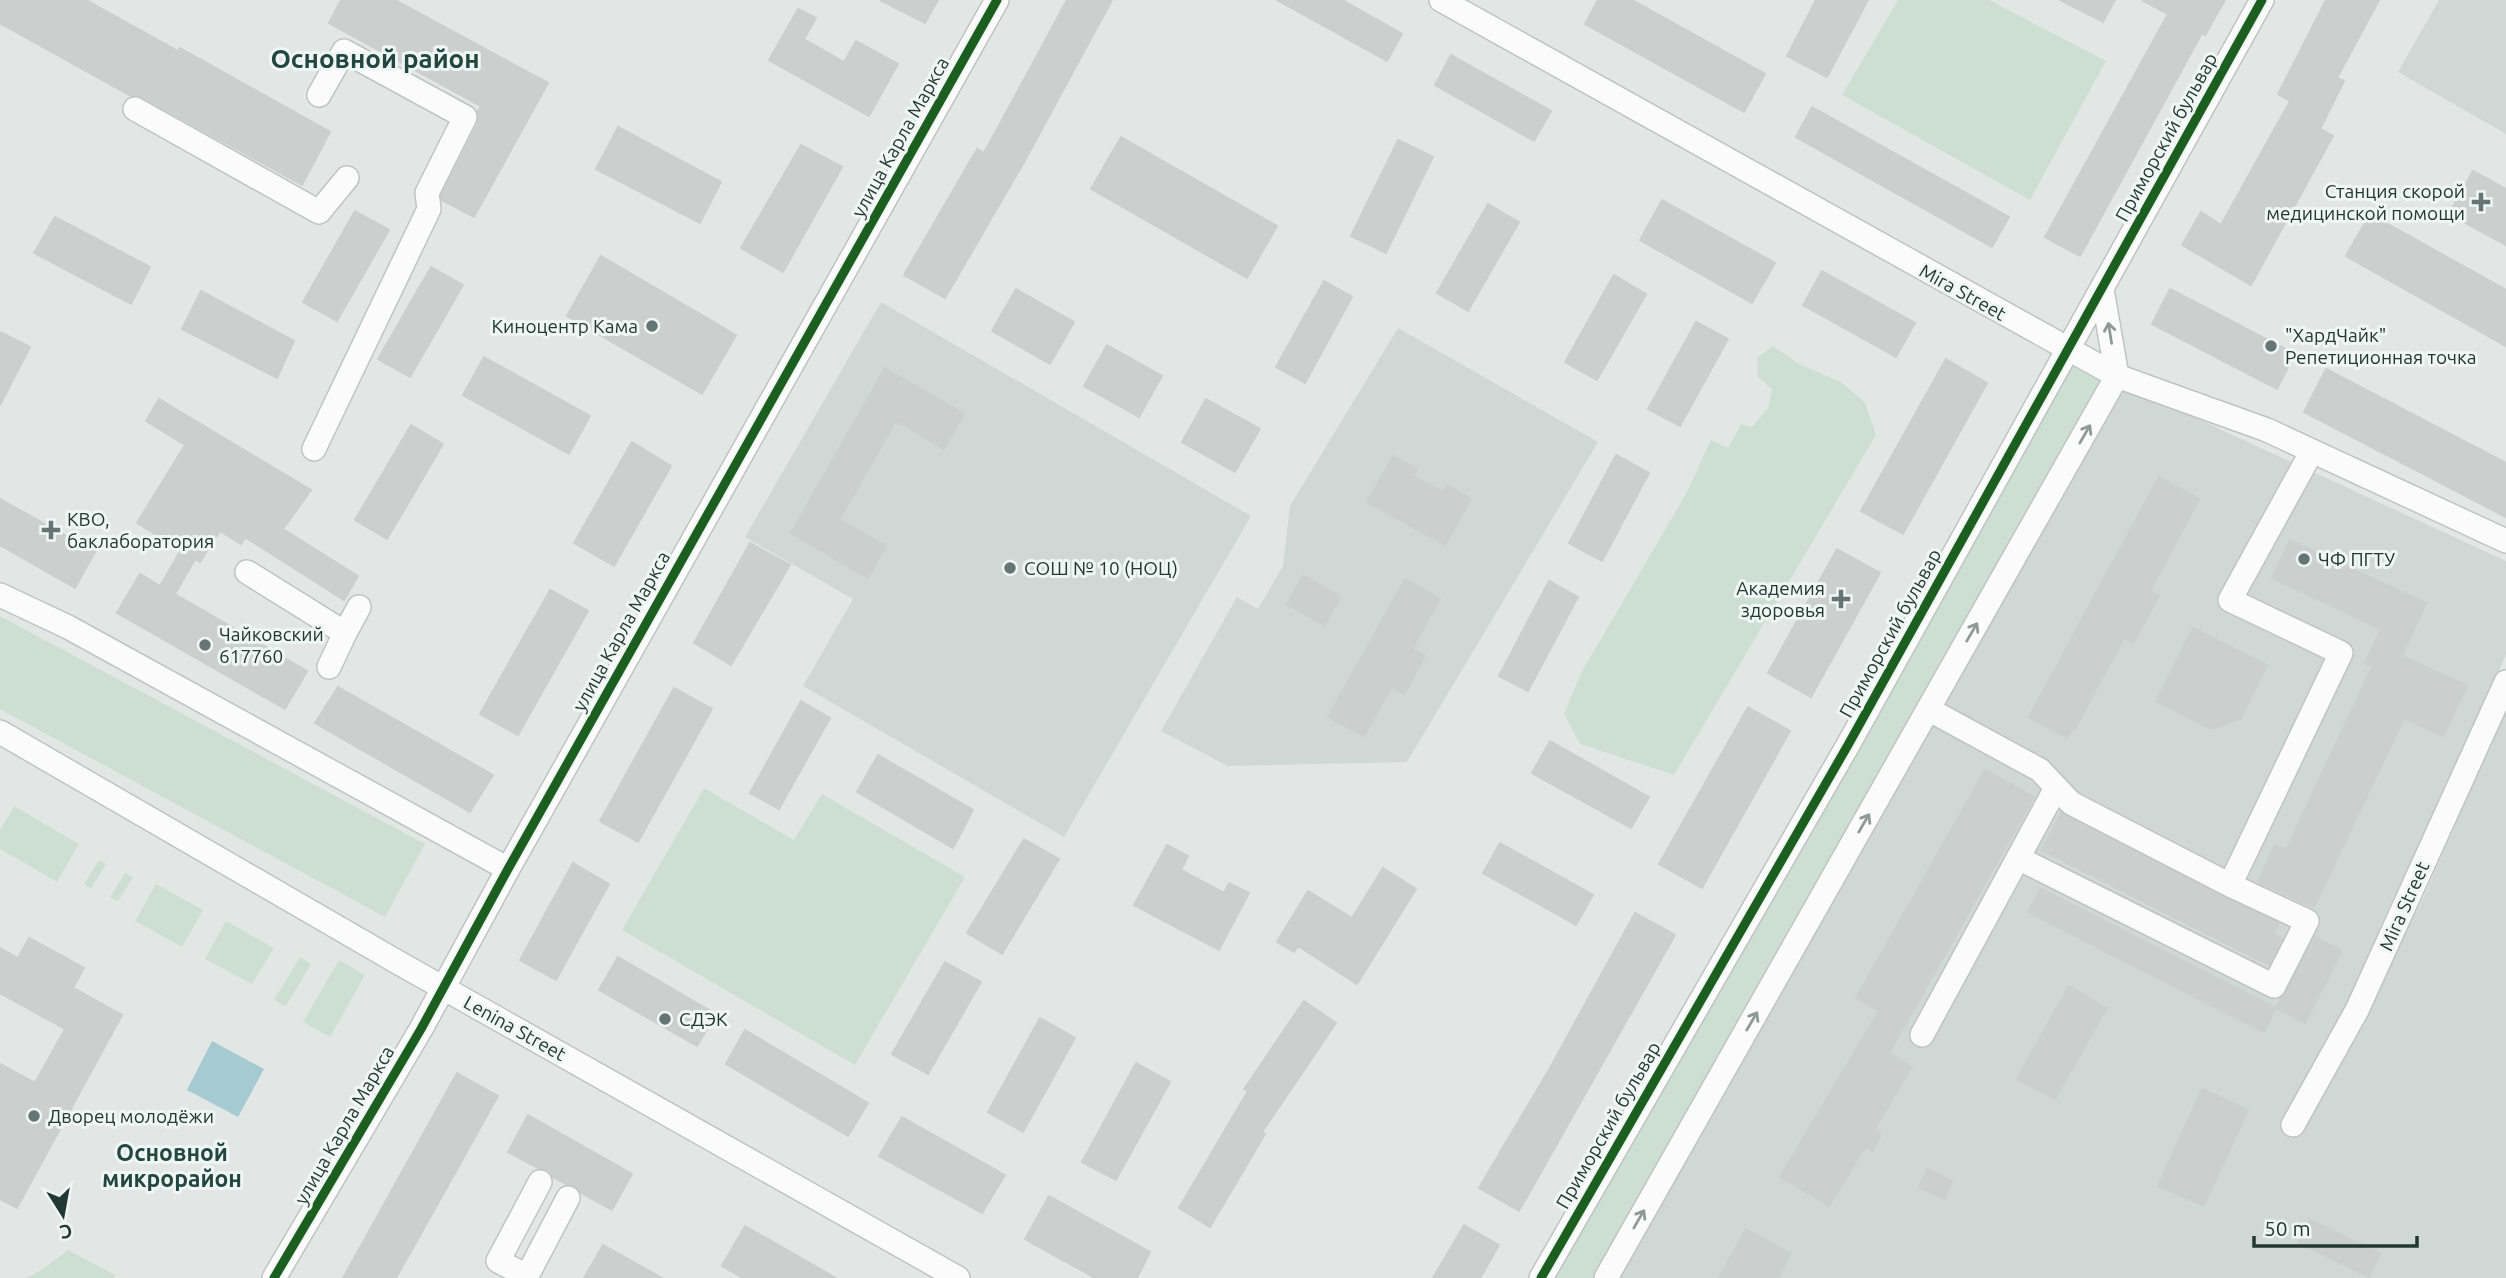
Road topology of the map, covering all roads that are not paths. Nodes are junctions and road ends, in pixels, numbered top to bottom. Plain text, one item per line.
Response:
1 (997, 0) edge
2 (1441, 0) edge
3 (2262, 0) edge
4 (319, 95) dead end
5 (135, 109) dead end
6 (347, 178) dead end
7 (2102, 289) junction
8 (2068, 350) junction
9 (2118, 376) junction
10 (314, 449) dead end
11 (2312, 451) junction
12 (2506, 541) edge
13 (247, 572) dead end
14 (0, 595) edge
15 (359, 607) dead end
16 (345, 633) junction
17 (329, 667) dead end
18 (2506, 682) edge
19 (1928, 709) junction
20 (0, 732) edge
21 (2056, 788) junction
22 (2018, 858) junction
23 (508, 869) junction
24 (2230, 885) junction
25 (444, 988) junction
26 (1922, 1035) dead end
27 (2292, 1125) dead end
28 (540, 1182) dead end
29 (568, 1198) dead end
30 (274, 1278) edge
31 (958, 1278) edge
32 (1541, 1278) edge
33 (1606, 1278) edge

1 - 23 street, улица Карла Маркса
2 - 8 street, Mira Street
3 - 7 street, Приморский бульвар
4 - 10 street
5 - 6 street
7 - 8 street, Приморский бульвар
9 -> 7 street
8 - 9 street, Mira Street
8 - 32 street, Приморский бульвар
9 - 11 street, Mira Street
19 -> 9 street
11 - 12 street, Mira Street
11 - 24 street
13 - 16 street
14 - 23 street
15 - 16 street
16 - 17 street
18 - 27 street, Mira Street
19 - 21 street
33 -> 19 street
20 - 25 street, Lenina Street
21 - 22 street
21 - 24 street
22 - 24 street
22 - 26 street
23 - 25 street, улица Карла Маркса
25 - 30 street, улица Карла Маркса
25 - 31 street, Lenina Street
28 - 29 street

